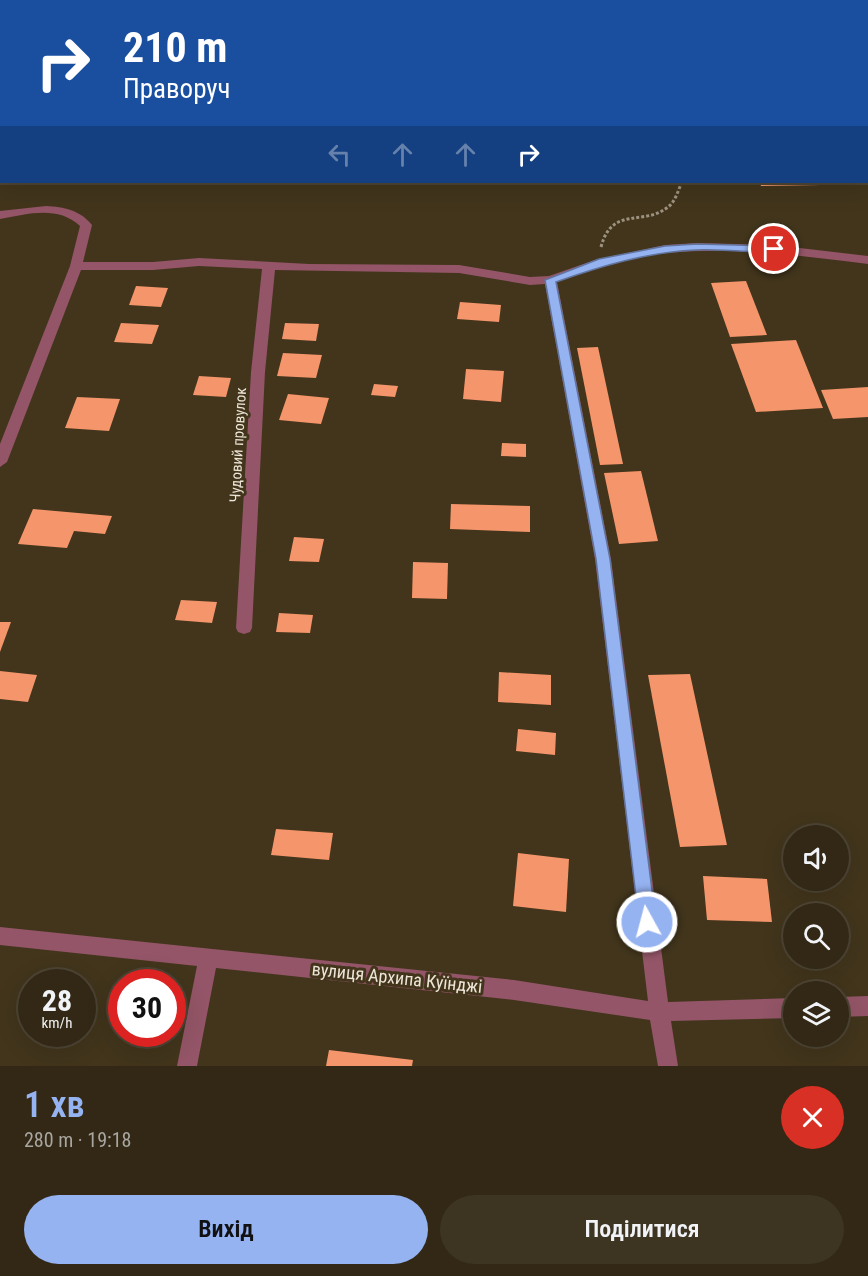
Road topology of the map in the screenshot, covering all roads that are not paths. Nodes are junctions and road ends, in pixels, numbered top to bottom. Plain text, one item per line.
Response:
1 (0, 214) edge
2 (868, 260) edge
3 (269, 265) junction
4 (76, 266) junction
5 (550, 280) junction
6 (0, 462) edge
7 (244, 628) dead end
8 (0, 936) edge
9 (208, 959) junction
10 (868, 1006) edge
11 (849, 1007) edge
12 (783, 1008) edge
13 (658, 1012) junction
14 (187, 1066) edge
15 (668, 1066) edge

1 - 4 street
2 - 5 street
3 - 4 street
3 - 5 street
3 - 7 street, Чудовий провулок
4 - 6 street
5 - 13 street
8 - 9 street, вулиця Архипа Куїнджі
9 - 13 street, вулиця Архипа Куїнджі
9 - 14 street
10 - 11 street
12 - 13 street, вулиця Архипа Куїнджі
13 - 15 street

